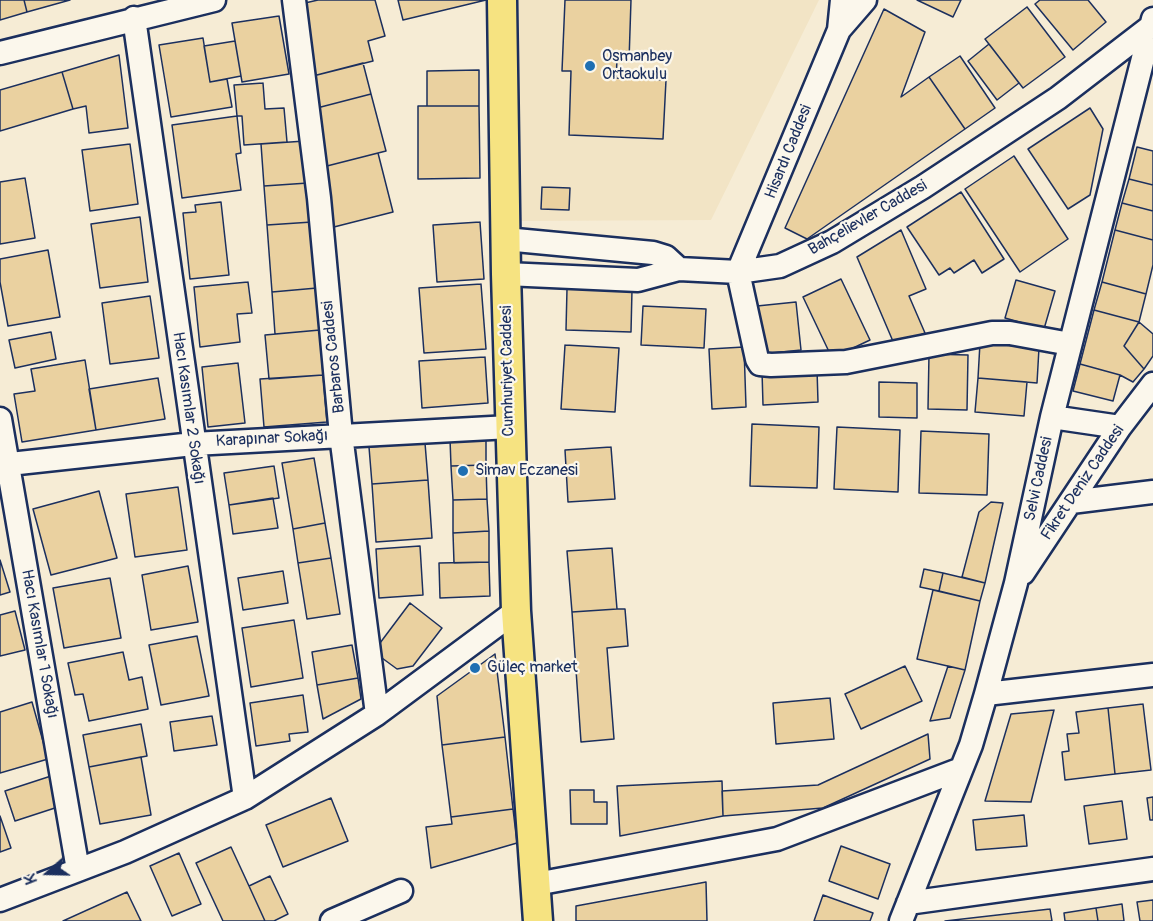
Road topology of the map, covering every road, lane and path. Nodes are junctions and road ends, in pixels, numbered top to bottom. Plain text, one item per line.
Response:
1 (214, 0) edge
2 (294, 0) edge
3 (502, 0) edge
4 (842, 0) edge
5 (865, 0) edge
6 (134, 18) junction
7 (1152, 26) edge
8 (839, 30) junction
9 (0, 53) edge
10 (505, 239) junction
11 (679, 269) junction
12 (738, 272) junction
13 (506, 274) junction
14 (1070, 344) junction
15 (1153, 384) edge
16 (1052, 417) junction
17 (0, 419) edge
18 (510, 427) junction
19 (1120, 428) junction
20 (341, 435) junction
21 (193, 444) junction
22 (4, 464) edge
23 (1153, 492) edge
24 (1071, 502) junction
25 (1016, 583) junction
26 (516, 611) junction
27 (1153, 675) edge
28 (986, 694) junction
29 (377, 714) junction
30 (961, 769) junction
31 (245, 798) junction
32 (1153, 869) edge
33 (78, 870) junction
34 (536, 884) junction
35 (401, 891) dead end
36 (0, 900) edge
37 (905, 912) edge
38 (332, 921) edge
39 (538, 921) edge

1 - 6 street
2 - 20 street, Barbaros Caddesi
3 - 10 main road, Cumhuriyet Caddesi
4 - 8 street, Hisardı Caddesi
5 - 8 street, Hisardı Caddesi
6 - 9 street
6 - 21 street, Hacı Kasımlar 2 Sokağı
7 - 12 street, Bahçelievler Caddesi
7 - 14 street, Selvi Caddesi
8 - 12 street, Hisardı Caddesi
10 - 11 street
10 - 13 main road, Cumhuriyet Caddesi
11 - 12 street, Bahçelievler Caddesi
11 - 13 street, Bahçelievler Caddesi
12 - 14 street
13 - 18 main road, Cumhuriyet Caddesi
14 - 16 street, Selvi Caddesi
15 - 19 street, Fikret Deniz Caddesi
16 - 19 street
16 - 25 street, Selvi Caddesi
17 - 22 street, Hacı Kasımlar 1 Sokağı
18 - 20 street, Karapınar Sokağı
18 - 26 main road, Cumhuriyet Caddesi
19 - 24 street, Fikret Deniz Caddesi
20 - 21 street, Karapınar Sokağı
20 - 29 street, Barbaros Caddesi
21 - 22 street, Karapınar Sokağı
21 - 31 street, Hacı Kasımlar 2 Sokağı
22 - 33 street, Hacı Kasımlar 1 Sokağı
23 - 24 street
24 - 25 street, Fikret Deniz Caddesi
25 - 28 street, Selvi Caddesi
26 - 29 street
26 - 34 main road, Cumhuriyet Caddesi
27 - 28 street
28 - 30 street, Selvi Caddesi
29 - 31 street
30 - 34 street
30 - 37 street, Selvi Caddesi
31 - 33 street
32 - 37 street
33 - 36 street
34 - 39 main road, Cumhuriyet Caddesi
35 - 38 street

